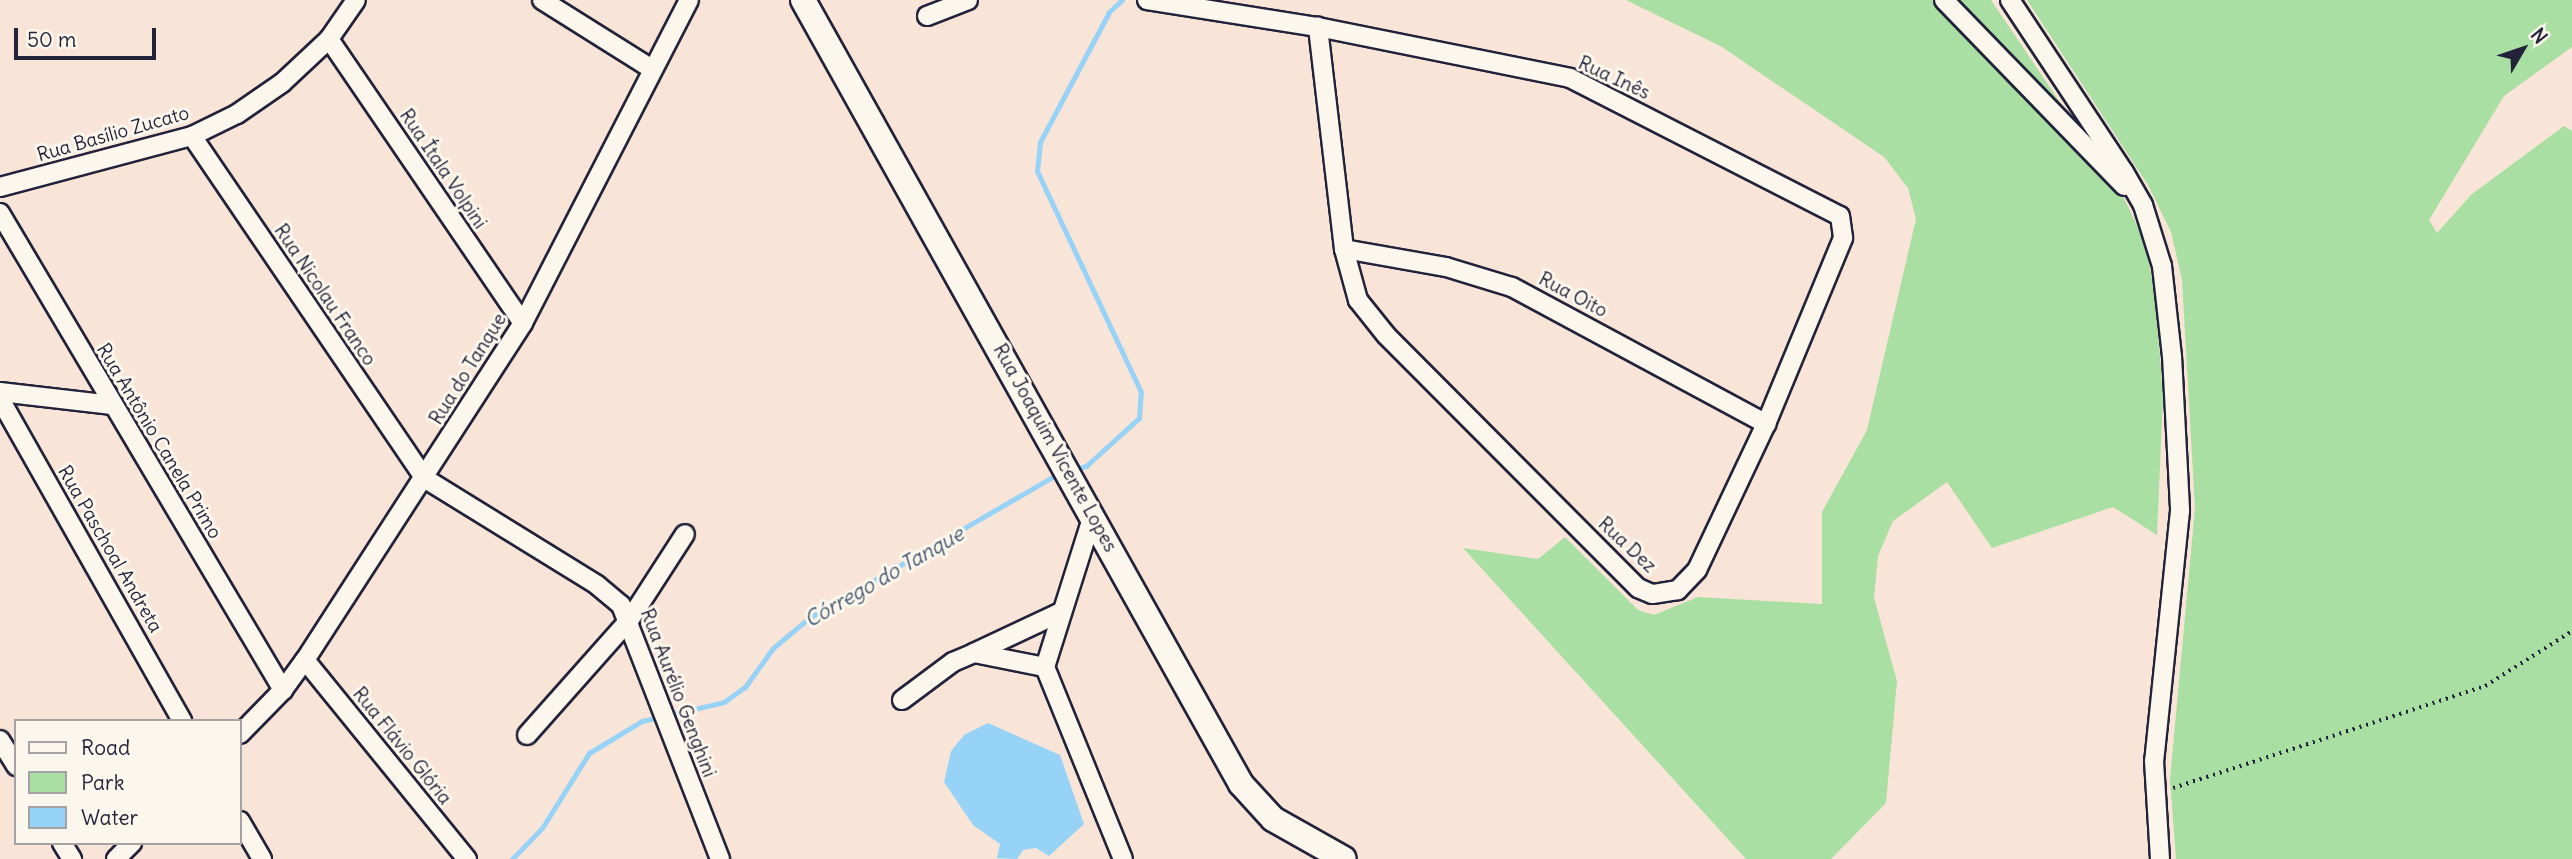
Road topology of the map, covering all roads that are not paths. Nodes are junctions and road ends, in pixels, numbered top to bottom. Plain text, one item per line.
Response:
1 (356, 0) edge
2 (542, 0) edge
3 (689, 0) edge
4 (803, 0) edge
5 (968, 0) edge
6 (1147, 0) edge
7 (1944, 0) edge
8 (2010, 0) edge
9 (927, 16) dead end
10 (1318, 27) junction
11 (329, 39) junction
12 (652, 69) junction
13 (192, 136) junction
14 (0, 187) edge
15 (2143, 205) junction
16 (1833, 210) joint
17 (0, 213) edge
18 (1343, 249) junction
19 (523, 323) junction
20 (0, 392) edge
21 (0, 399) edge
22 (112, 405) junction
23 (1766, 424) junction
24 (424, 478) junction
25 (1093, 515) junction
26 (685, 534) dead end
27 (1059, 612) junction
28 (630, 619) junction
29 (974, 653) junction
30 (305, 660) junction
31 (1045, 667) junction
32 (283, 690) junction
33 (902, 700) dead end
34 (182, 719) edge
35 (242, 732) edge
36 (527, 735) dead end
37 (0, 740) edge
38 (14, 763) edge
39 (242, 824) edge
40 (130, 845) edge
41 (117, 859) edge
42 (262, 859) edge
43 (467, 859) edge
44 (720, 859) edge
45 (1123, 859) edge
46 (1344, 859) edge
47 (2160, 859) edge

1 - 11 street, Rua Basílio Zucato
2 - 12 street
3 - 12 street, Rua do Tanque
4 - 25 street, Rua Joaquim Vicente Lopes
5 - 9 street
6 - 10 street, Rua Inês
7 - 15 street
8 - 15 street
10 - 16 street, Rua Inês
10 - 18 street
11 - 13 street, Rua Basílio Zucato
11 - 19 street, Rua Ítala Volpini
12 - 19 street, Rua do Tanque
13 - 14 street, Rua Basílio Zucato
13 - 24 street, Rua Nicolau Franco
15 - 47 street
16 - 23 street, Rua Dez
17 - 22 street, Rua Antônio Canela Primo
18 - 23 street, Rua Oito
18 - 23 street, Rua Dez
19 - 24 street, Rua do Tanque
20 - 22 street
21 - 34 street, Rua Paschoal Andreta
22 - 32 street, Rua Antônio Canela Primo
24 - 28 street, Rua Aurélio Genghini
24 - 30 street, Rua do Tanque
25 - 27 street
25 - 46 street, Rua Joaquim Vicente Lopes
26 - 28 street
27 - 29 street
27 - 31 street
28 - 36 street
28 - 44 street, Rua Aurélio Genghini
29 - 31 street
29 - 33 street
30 - 32 street, Rua do Tanque
30 - 43 street, Rua Flávio Glória
31 - 45 street
32 - 35 street, Rua do Tanque
37 - 38 street
39 - 42 street
40 - 41 street

